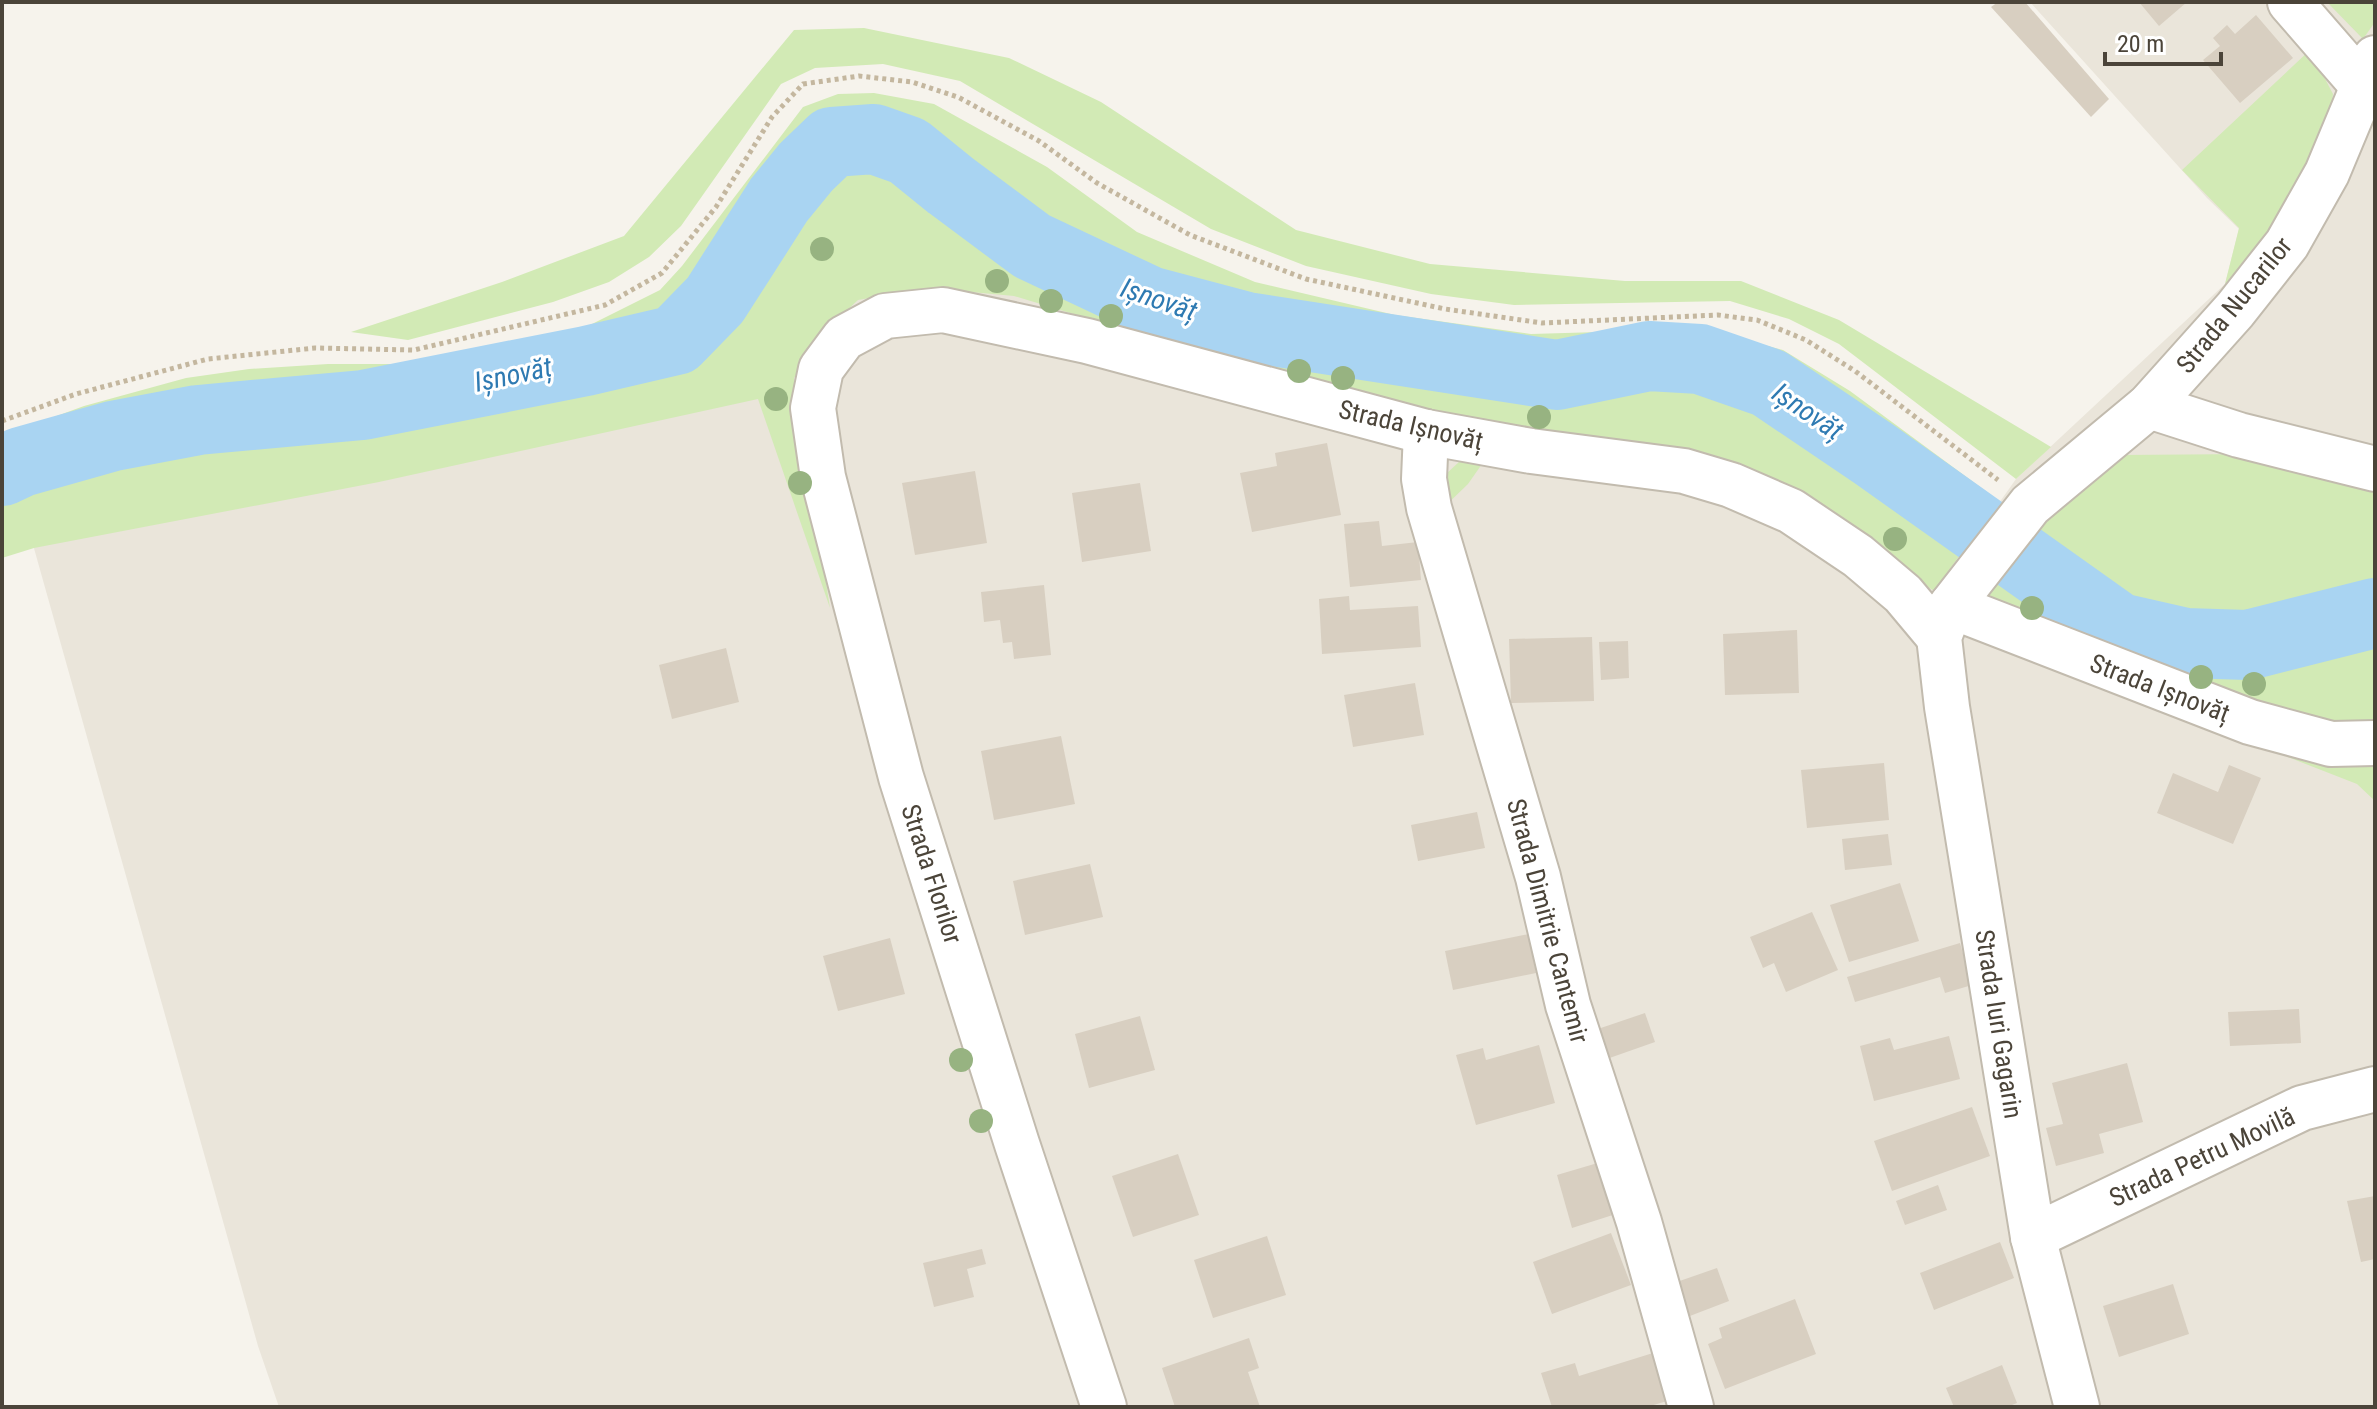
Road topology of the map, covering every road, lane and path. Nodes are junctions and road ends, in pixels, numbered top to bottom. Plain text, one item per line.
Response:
1 (2290, 2) edge
2 (2369, 72) edge
3 (844, 338) joint
4 (2149, 406) junction
5 (1426, 432) junction
6 (2375, 469) edge
7 (1945, 621) junction
8 (2375, 743) edge
9 (2375, 1089) edge
10 (2033, 1237) junction
11 (1104, 1407) edge
12 (1691, 1407) edge
13 (2077, 1407) edge

1 - 2 street
2 - 4 street, Strada Nucarilor
3 - 5 street, Strada Ișnovăț
3 - 11 street, Strada Florilor
4 - 6 street
4 - 7 street, Strada Nucarilor
5 - 7 street, Strada Ișnovăț
5 - 12 street, Strada Dimitrie Cantemir
7 - 8 street, Strada Ișnovăț
7 - 10 street, Strada Iuri Gagarin
9 - 10 street, Strada Petru Movilă
10 - 13 street, Strada Iuri Gagarin

